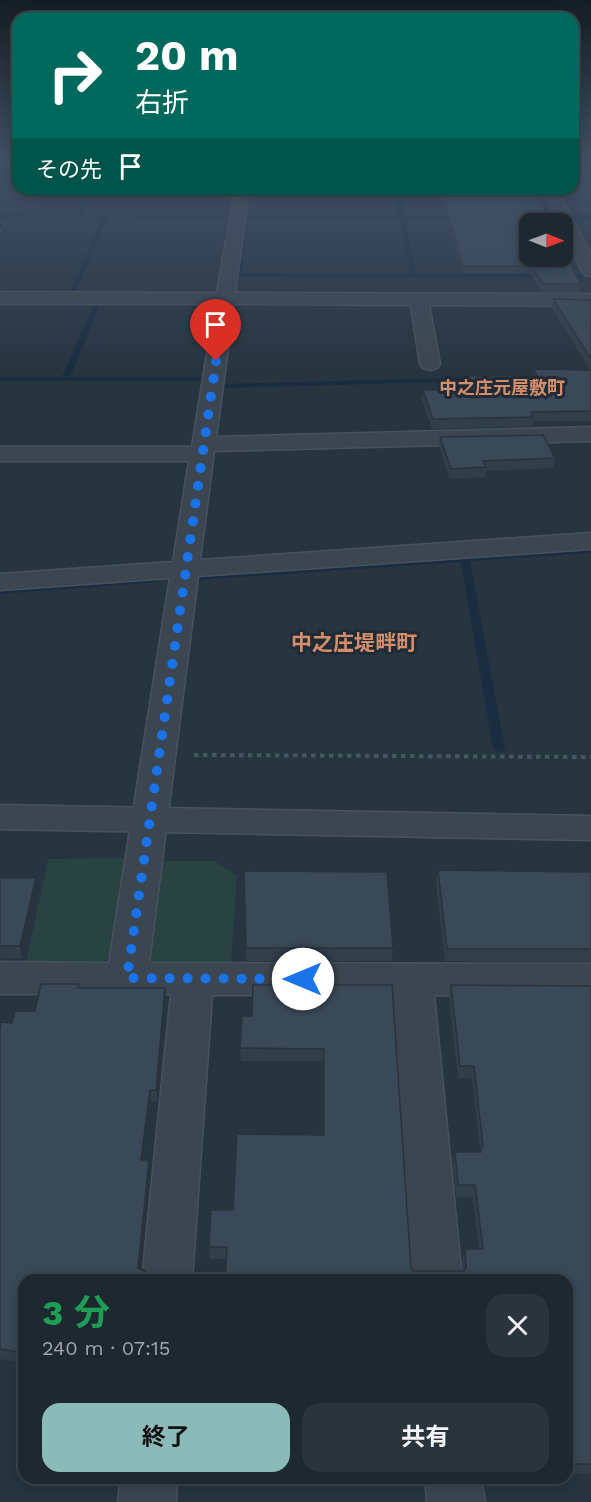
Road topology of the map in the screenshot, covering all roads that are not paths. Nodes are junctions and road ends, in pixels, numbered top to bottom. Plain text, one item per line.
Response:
1 (235, 231) edge
2 (571, 231) edge
3 (591, 271) edge
4 (0, 298) edge
5 (225, 299) junction
6 (418, 299) junction
7 (591, 300) edge
8 (430, 364) dead end
9 (591, 434) edge
10 (203, 449) junction
11 (0, 454) edge
12 (591, 541) edge
13 (185, 569) junction
14 (0, 582) edge
15 (0, 817) edge
16 (148, 820) junction
17 (591, 828) edge
18 (0, 978) edge
19 (127, 978) junction
20 (194, 979) junction
21 (412, 979) junction
22 (591, 980) edge
23 (168, 1274) edge
24 (437, 1274) edge
25 (148, 1484) edge
26 (454, 1484) edge
27 (147, 1502) edge
28 (456, 1502) edge

1 - 5 street
2 - 3 street
4 - 5 street
5 - 6 street
5 - 10 street
6 - 7 street
6 - 8 street
9 - 10 street
10 - 11 street
10 - 13 street
12 - 13 street
13 - 14 street
13 - 16 street
15 - 16 street
16 - 17 street
16 - 19 street
18 - 19 street
19 - 20 street
20 - 21 street
20 - 23 street
21 - 22 street
21 - 24 street
25 - 27 street
26 - 28 street

